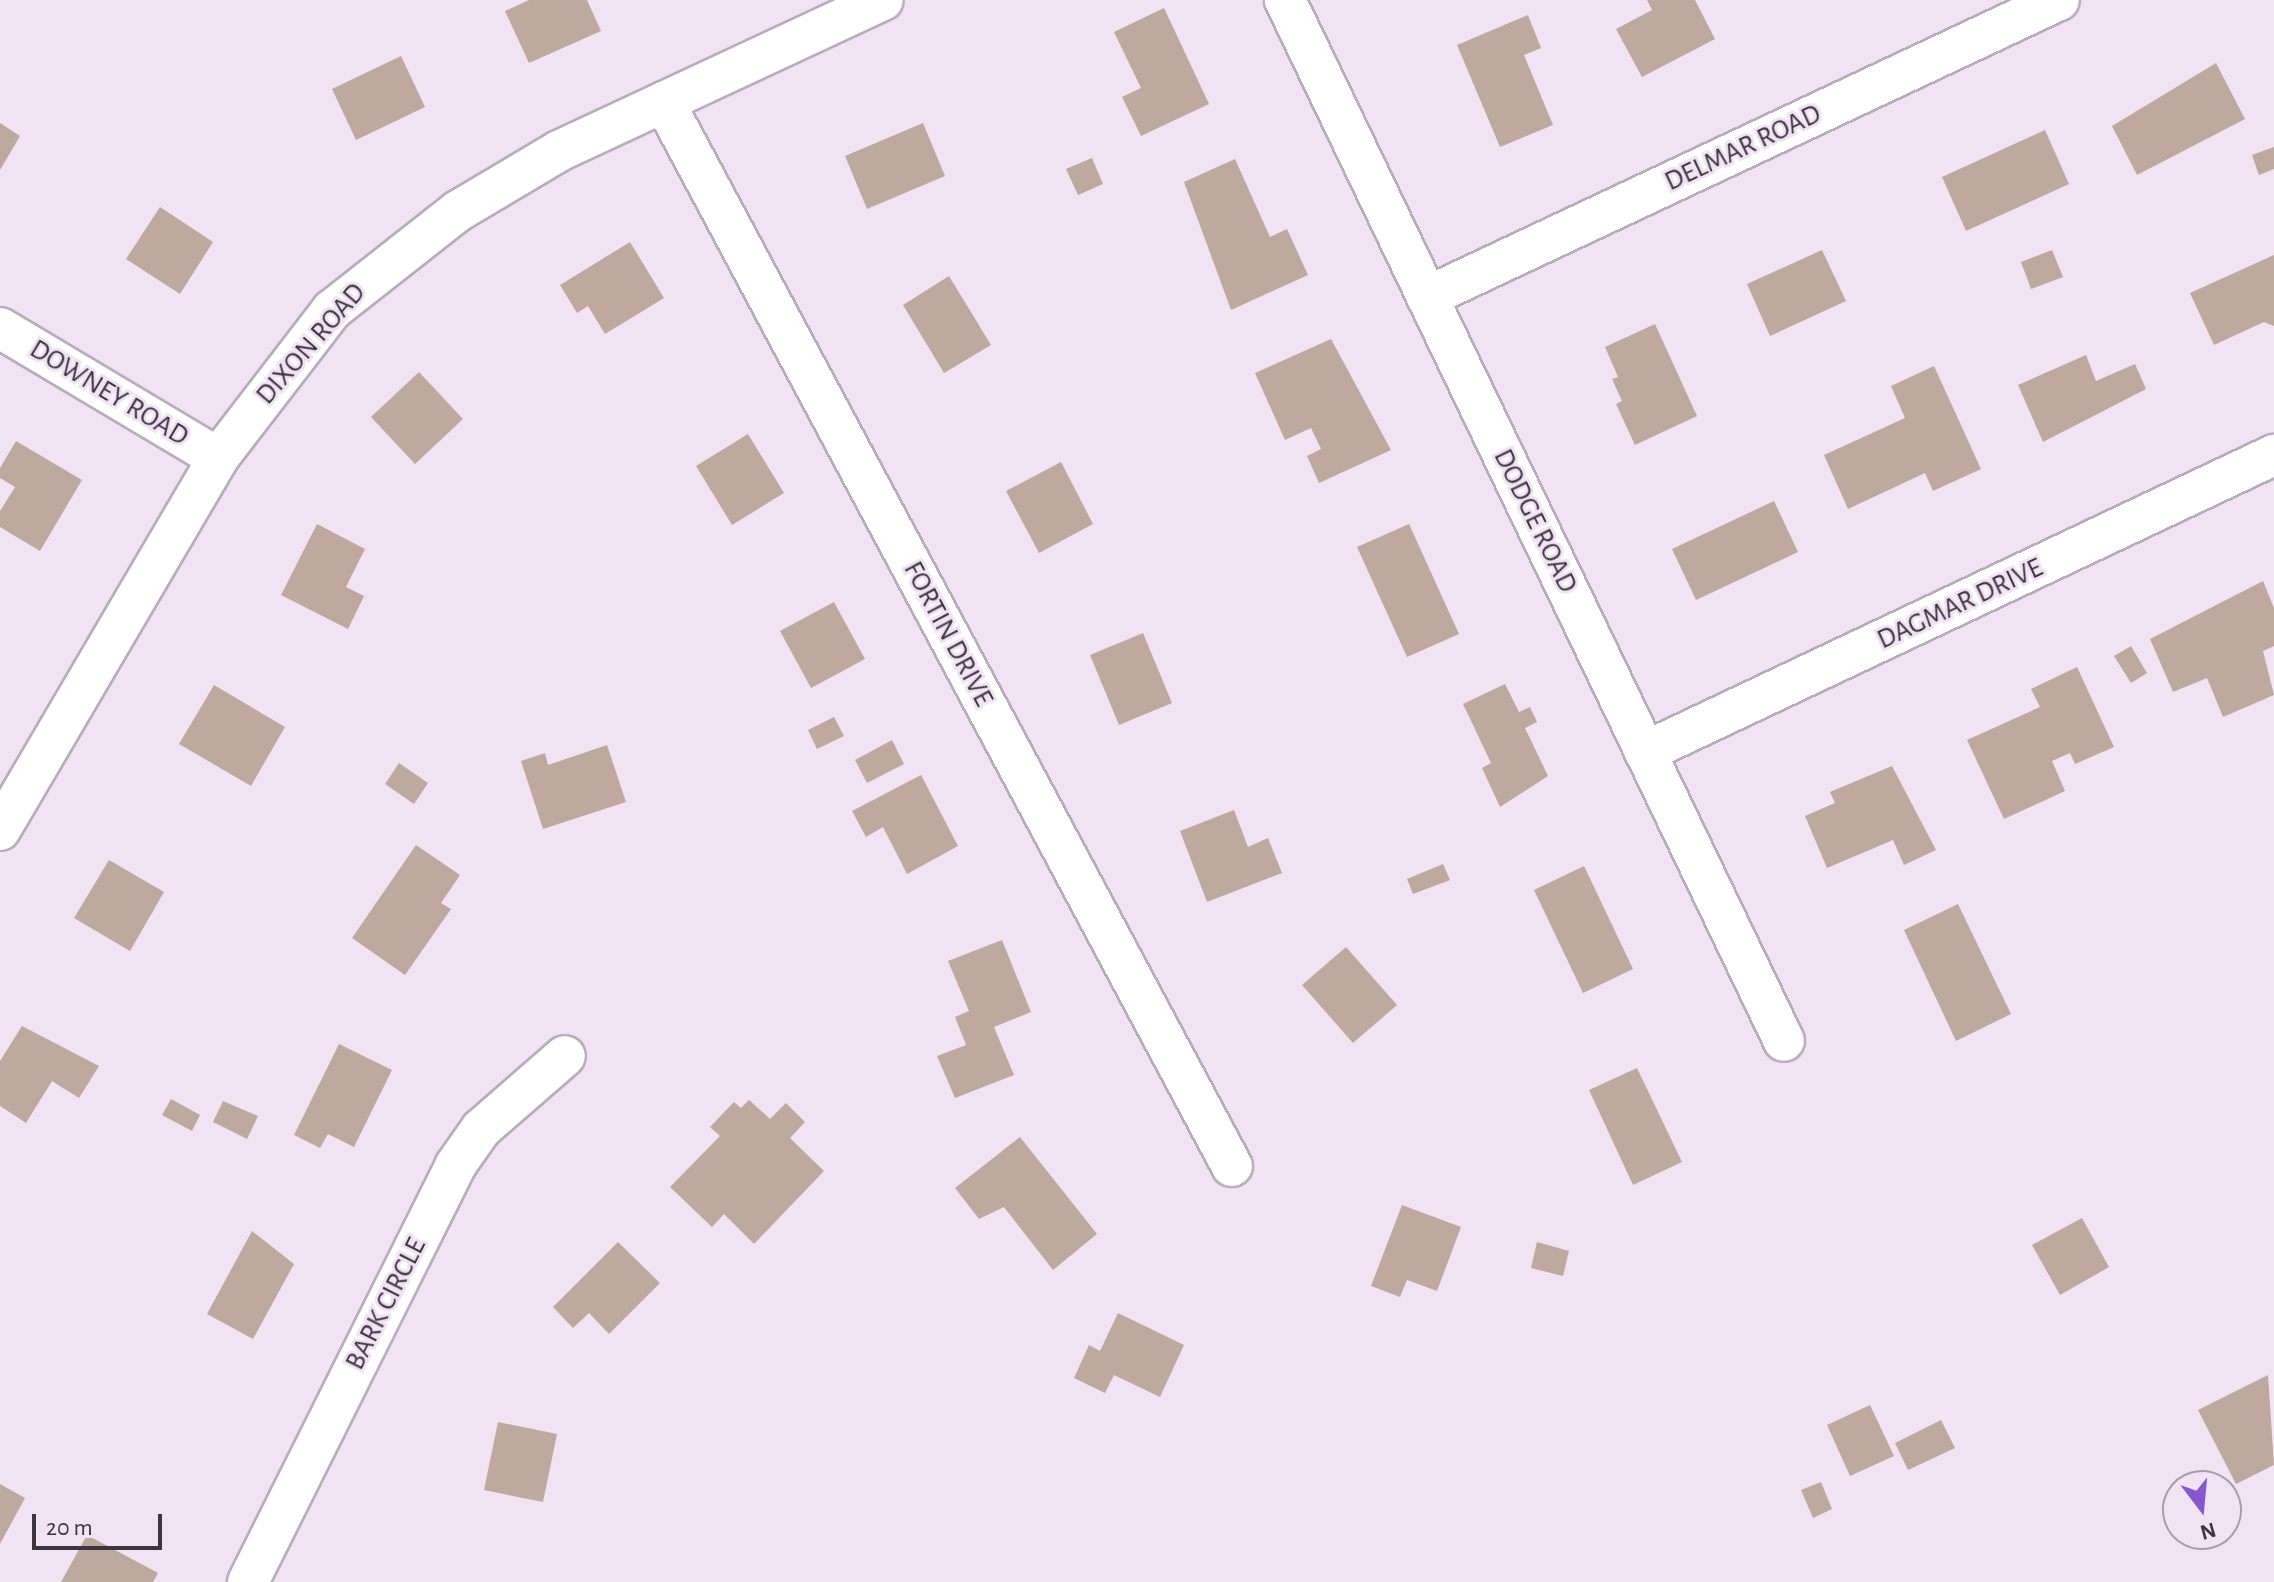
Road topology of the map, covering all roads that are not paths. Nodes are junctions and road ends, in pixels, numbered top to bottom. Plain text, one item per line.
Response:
1 (883, 0) edge
2 (1285, 0) edge
3 (2059, 0) edge
4 (664, 102) junction
5 (1427, 297) junction
6 (0, 328) edge
7 (2274, 455) edge
8 (218, 458) junction
9 (1645, 752) junction
10 (0, 830) edge
11 (1784, 1041) dead end
12 (565, 1056) dead end
13 (1232, 1166) dead end
14 (248, 1582) edge

1 - 4 street, DIXON ROAD
2 - 5 street, DODGE ROAD
3 - 5 street, DELMAR ROAD
4 - 8 street, DIXON ROAD
4 - 13 street, FORTIN DRIVE
5 - 9 street, DODGE ROAD
6 - 8 street, DOWNEY ROAD
7 - 9 street, DAGMAR DRIVE
8 - 10 street, DIXON ROAD
9 - 11 street, DODGE ROAD
12 - 14 street, BARK CIRCLE

